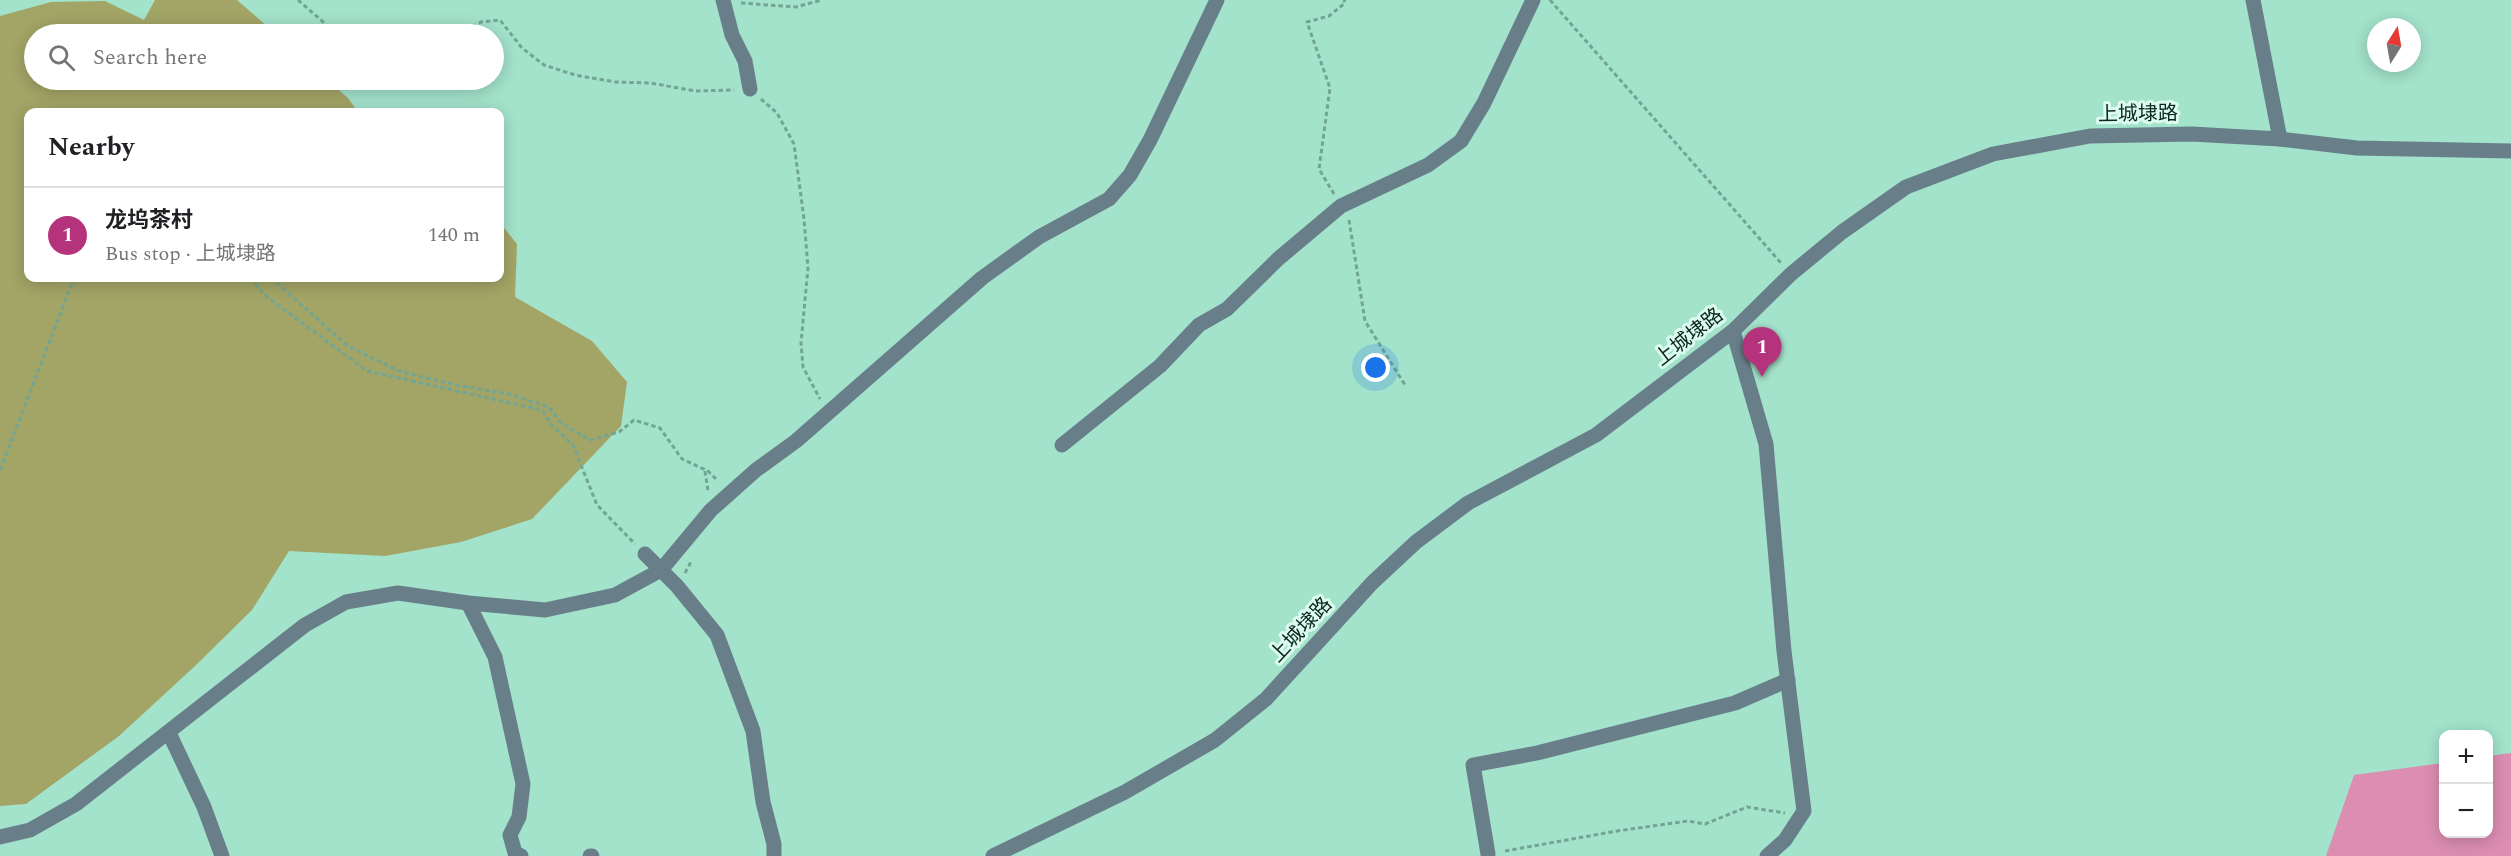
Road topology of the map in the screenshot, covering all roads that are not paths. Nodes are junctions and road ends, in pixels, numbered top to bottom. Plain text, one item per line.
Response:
1 (1217, 0) edge
2 (1533, 0) edge
3 (2253, 0) edge
4 (723, 1) edge
5 (750, 89) road end
6 (2280, 138) junction
7 (2511, 151) edge
8 (1733, 331) junction
9 (1062, 446) dead end
10 (645, 554) road end
11 (661, 570) junction
12 (468, 603) junction
13 (1788, 680) junction
14 (169, 733) junction
15 (0, 837) edge
16 (1488, 854) road end
17 (222, 856) edge
18 (521, 856) edge
19 (774, 856) edge
20 (993, 856) edge
21 (1767, 856) edge

1 - 11 street
2 - 9 street
3 - 6 street
4 - 5 street
6 - 7 street, 上城埭路
6 - 8 street, 上城埭路
8 - 13 street
8 - 20 street, 上城埭路
10 - 11 street
11 - 12 street
11 - 19 street
12 - 14 street
12 - 18 street
13 - 16 street
13 - 21 street
14 - 15 street
14 - 17 street

